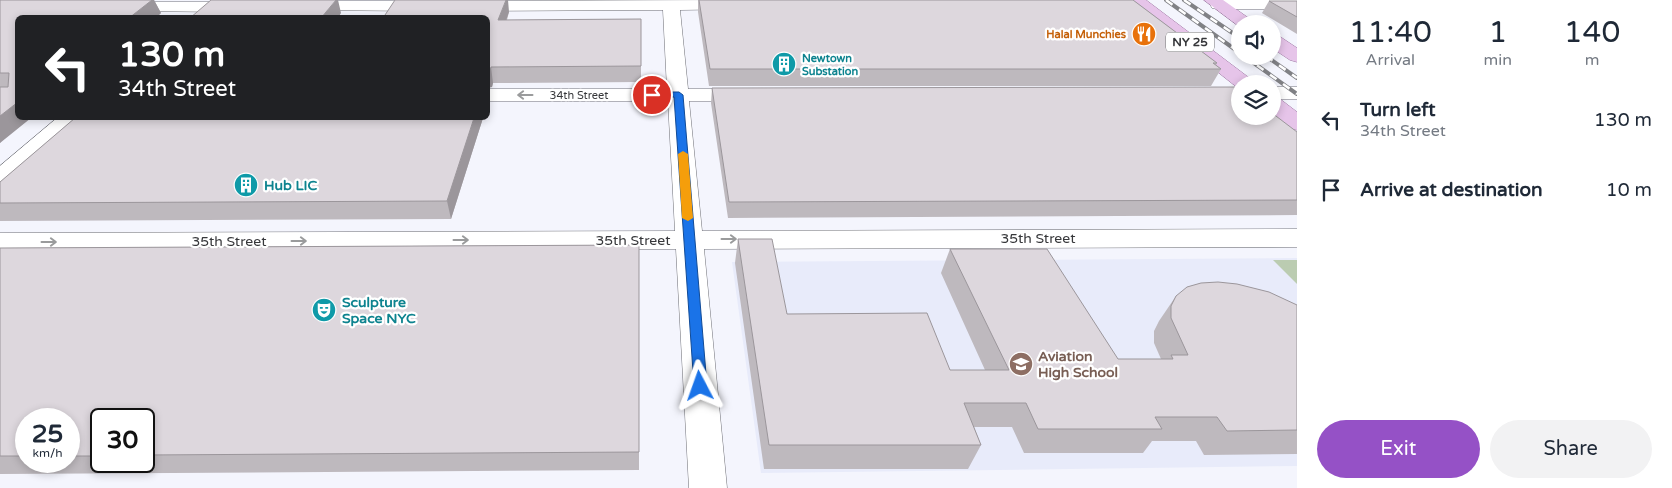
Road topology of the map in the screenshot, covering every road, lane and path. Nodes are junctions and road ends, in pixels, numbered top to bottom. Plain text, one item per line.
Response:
1 (1138, 2) edge
2 (1215, 2) edge
3 (671, 3) edge
4 (1116, 4) edge
5 (1297, 4) edge
6 (752, 5) edge
7 (261, 6) edge
8 (281, 6) edge
9 (98, 7) edge
10 (198, 8) edge
11 (1234, 15) edge
12 (1281, 46) edge
13 (1297, 56) edge
14 (1231, 84) edge
15 (1297, 93) edge
16 (1281, 94) edge
17 (490, 95) edge
18 (679, 95) junction
19 (764, 95) edge
20 (1281, 111) edge
21 (68, 120) edge
22 (1297, 123) edge
23 (0, 178) edge
24 (1297, 238) edge
25 (690, 239) junction
26 (0, 242) edge
27 (708, 488) edge

1 - 4 street
1 - 14 main road, NY 25
2 - 5 street
2 - 11 main road
3 - 6 street
3 - 8 street
3 - 18 street
7 - 10 street
9 - 10 street
12 - 13 main road
15 - 16 street
18 -> 17 street, 34th Street
18 - 19 street, 34th Street
18 - 25 street
20 - 22 main road
21 - 23 street
25 -> 24 street, 35th Street
26 -> 25 street, 35th Street
25 - 27 street

